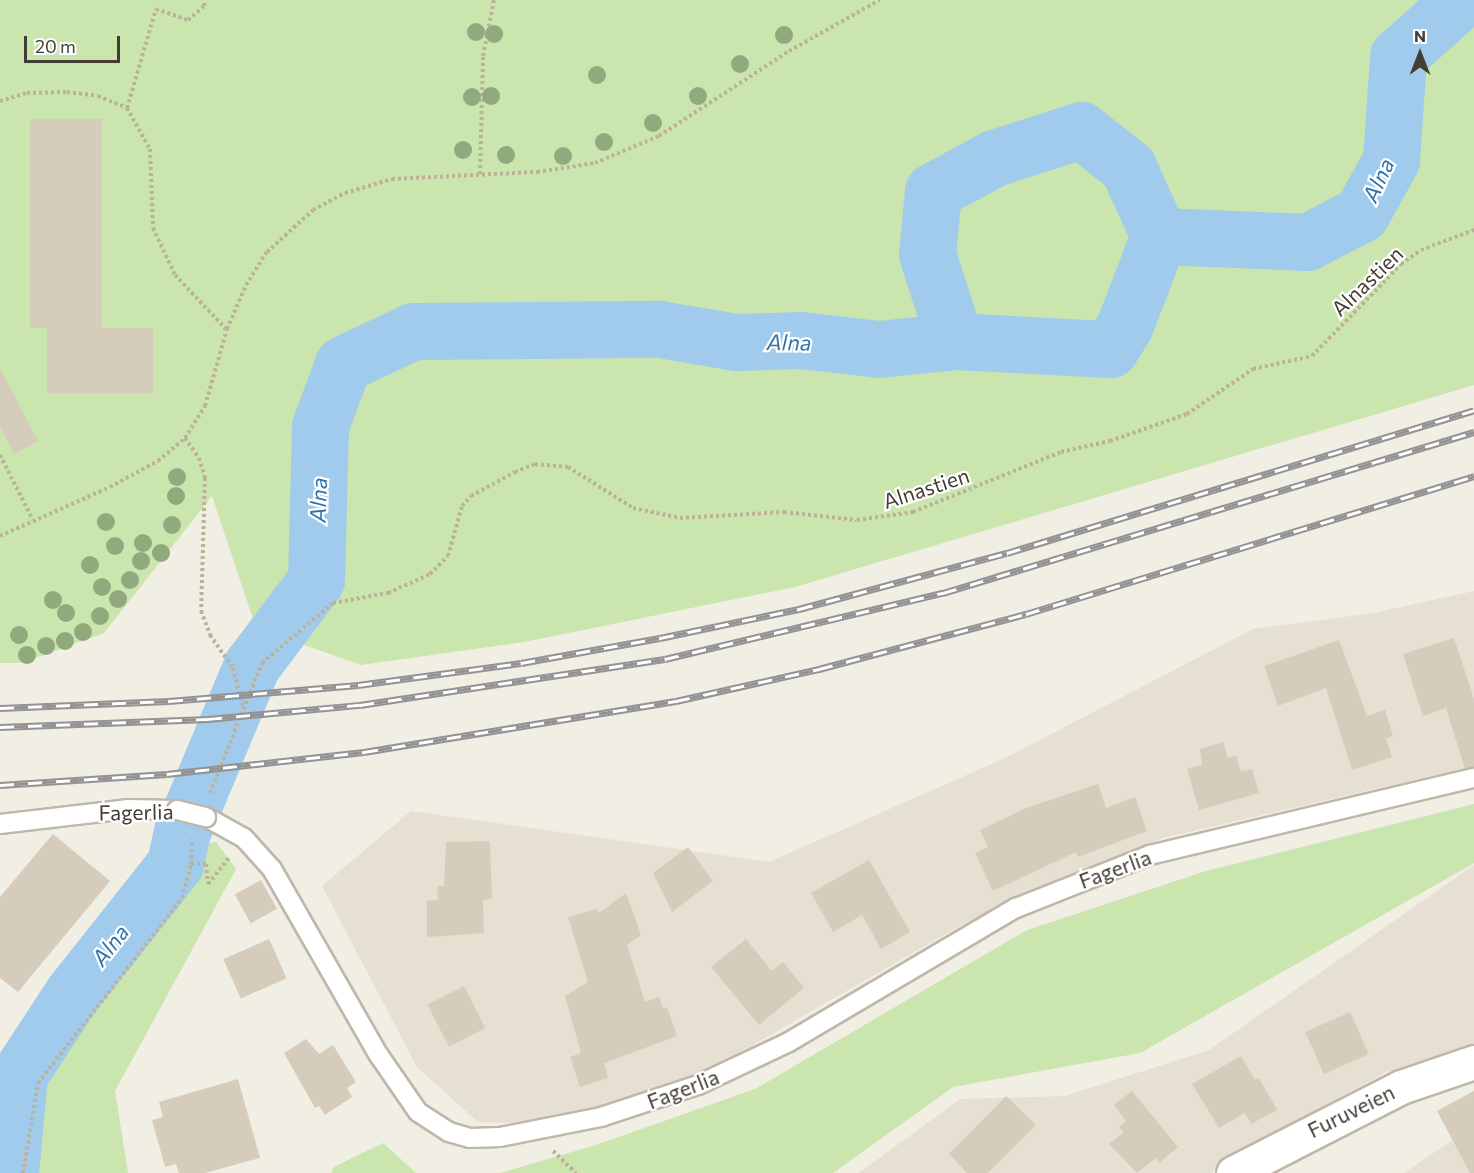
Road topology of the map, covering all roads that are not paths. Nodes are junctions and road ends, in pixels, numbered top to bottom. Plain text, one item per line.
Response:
1 (1474, 778) edge
2 (0, 824) edge
3 (1474, 1062) edge
4 (1233, 1173) edge

1 - 2 lane, Fagerlia, bridge
3 - 4 street, Furuveien

